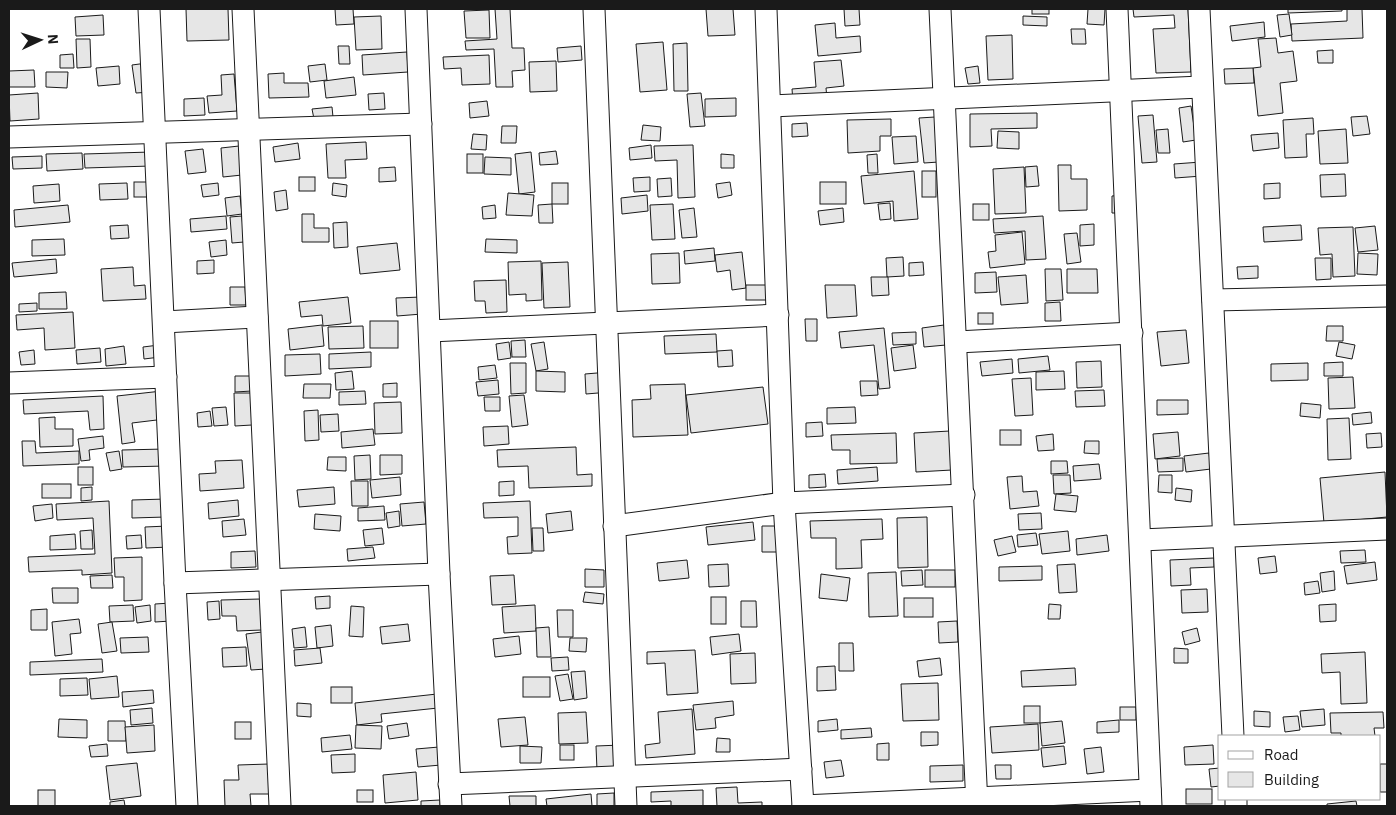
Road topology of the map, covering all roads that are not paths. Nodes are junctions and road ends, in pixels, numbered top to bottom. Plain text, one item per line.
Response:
1 (149, 9) edge
2 (243, 9) edge
3 (416, 9) edge
4 (594, 9) edge
5 (766, 9) edge
6 (940, 9) edge
7 (1117, 9) edge
8 (1199, 9) edge
9 (1201, 88) junction
10 (1120, 90) junction
11 (944, 99) junction
12 (771, 106) junction
13 (421, 124) junction
14 (248, 128) junction
15 (156, 131) junction
16 (9, 137) edge
17 (1387, 296) edge
18 (1213, 300) junction
19 (778, 315) junction
20 (257, 317) junction
21 (164, 322) junction
22 (605, 322) junction
23 (430, 331) junction
24 (1132, 333) junction
25 (957, 342) junction
26 (166, 376) junction
27 (9, 383) edge
28 (964, 496) junction
29 (784, 503) junction
30 (614, 526) junction
31 (1387, 529) edge
32 (1223, 536) junction
33 (1141, 540) junction
34 (438, 574) junction
35 (269, 580) junction
36 (175, 583) junction
37 (1233, 735) edge
38 (800, 769) junction
39 (624, 776) junction
40 (449, 784) junction
41 (1150, 798) edge
42 (977, 802) edge
43 (187, 806) edge
44 (280, 806) edge
45 (451, 806) edge
46 (626, 806) edge
47 (803, 806) edge

1 - 15 street
2 - 14 street
3 - 13 street
4 - 22 street
5 - 12 street
6 - 11 street
7 - 10 street
8 - 9 street
9 - 10 street
9 - 18 street
10 - 11 street
10 - 24 street
11 - 12 street
11 - 25 street
12 - 19 street
13 - 14 street
13 - 23 street
14 - 15 street
14 - 20 street
15 - 16 street
15 - 21 street
17 - 18 street
18 - 32 street
19 - 22 street
19 - 29 street
20 - 21 street
20 - 35 street
21 - 26 street
22 - 23 street
22 - 30 street
23 - 34 street
24 - 25 street
24 - 33 street
25 - 28 street
26 - 27 street
26 - 36 street
28 - 29 street
28 - 42 street
29 - 30 street
29 - 38 street
30 - 39 street
31 - 32 street
32 - 33 street
32 - 37 street
33 - 41 street
34 - 35 street
34 - 40 street
35 - 36 street
35 - 44 street
36 - 43 street
38 - 39 street
38 - 47 street
39 - 40 street
39 - 46 street
40 - 45 street
41 - 42 street
42 - 47 street

